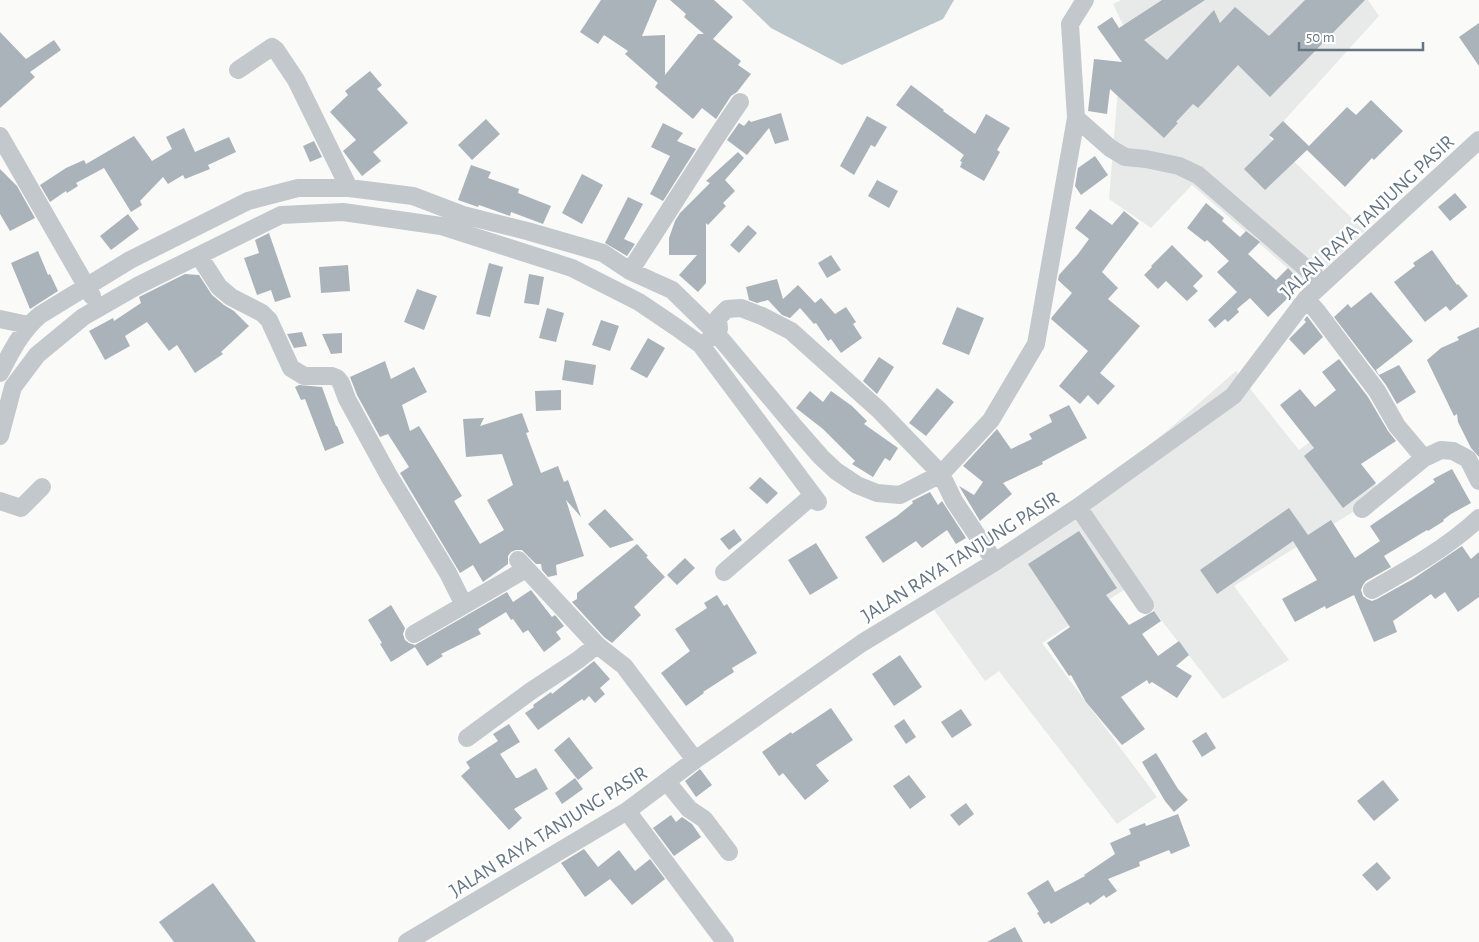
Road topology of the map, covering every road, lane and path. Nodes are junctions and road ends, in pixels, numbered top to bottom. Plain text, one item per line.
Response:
1 (1085, 0) edge
2 (238, 70) dead end
3 (740, 102) dead end
4 (1084, 126) junction
5 (0, 136) edge
6 (1479, 140) edge
7 (349, 188) junction
8 (199, 256) junction
9 (630, 271) junction
10 (1323, 283) junction
11 (93, 298) junction
12 (1306, 299) junction
13 (0, 319) edge
14 (28, 325) junction
15 (709, 339) junction
16 (0, 373) edge
17 (0, 436) edge
18 (1424, 458) junction
19 (943, 477) junction
20 (1479, 481) edge
21 (42, 487) dead end
22 (0, 501) edge
23 (1078, 507) junction
24 (1362, 509) dead end
25 (1479, 518) edge
26 (995, 562) junction
27 (724, 572) dead end
28 (1372, 590) dead end
29 (464, 605) junction
30 (1145, 605) dead end
31 (414, 634) dead end
32 (597, 646) junction
33 (467, 738) dead end
34 (695, 760) junction
35 (666, 782) junction
36 (627, 811) junction
37 (729, 852) dead end
38 (407, 942) edge
39 (725, 942) edge

1 - 4 street
2 - 7 street
3 - 9 street
4 - 10 street
4 - 19 street
5 - 11 street
6 - 10 street, JALAN RAYA TANJUNG PASIR
7 - 9 street
7 - 11 street
8 - 11 street
8 - 15 street
8 - 29 street
9 - 15 street
10 - 12 street, JALAN RAYA TANJUNG PASIR
11 - 14 street
11 - 17 street
12 - 18 street
12 - 23 street, JALAN RAYA TANJUNG PASIR
13 - 14 street
14 - 16 street
15 - 19 street
15 - 19 street
15 - 27 street
18 - 20 street
18 - 24 street
19 - 26 street
21 - 22 street
23 - 26 street, JALAN RAYA TANJUNG PASIR
23 - 30 street
25 - 28 street
26 - 34 street, JALAN RAYA TANJUNG PASIR
29 - 31 street
29 - 32 street
32 - 33 street
32 - 34 street
34 - 35 street, JALAN RAYA TANJUNG PASIR
35 - 36 street, JALAN RAYA TANJUNG PASIR
35 - 37 street
36 - 38 street, JALAN RAYA TANJUNG PASIR
36 - 39 street

